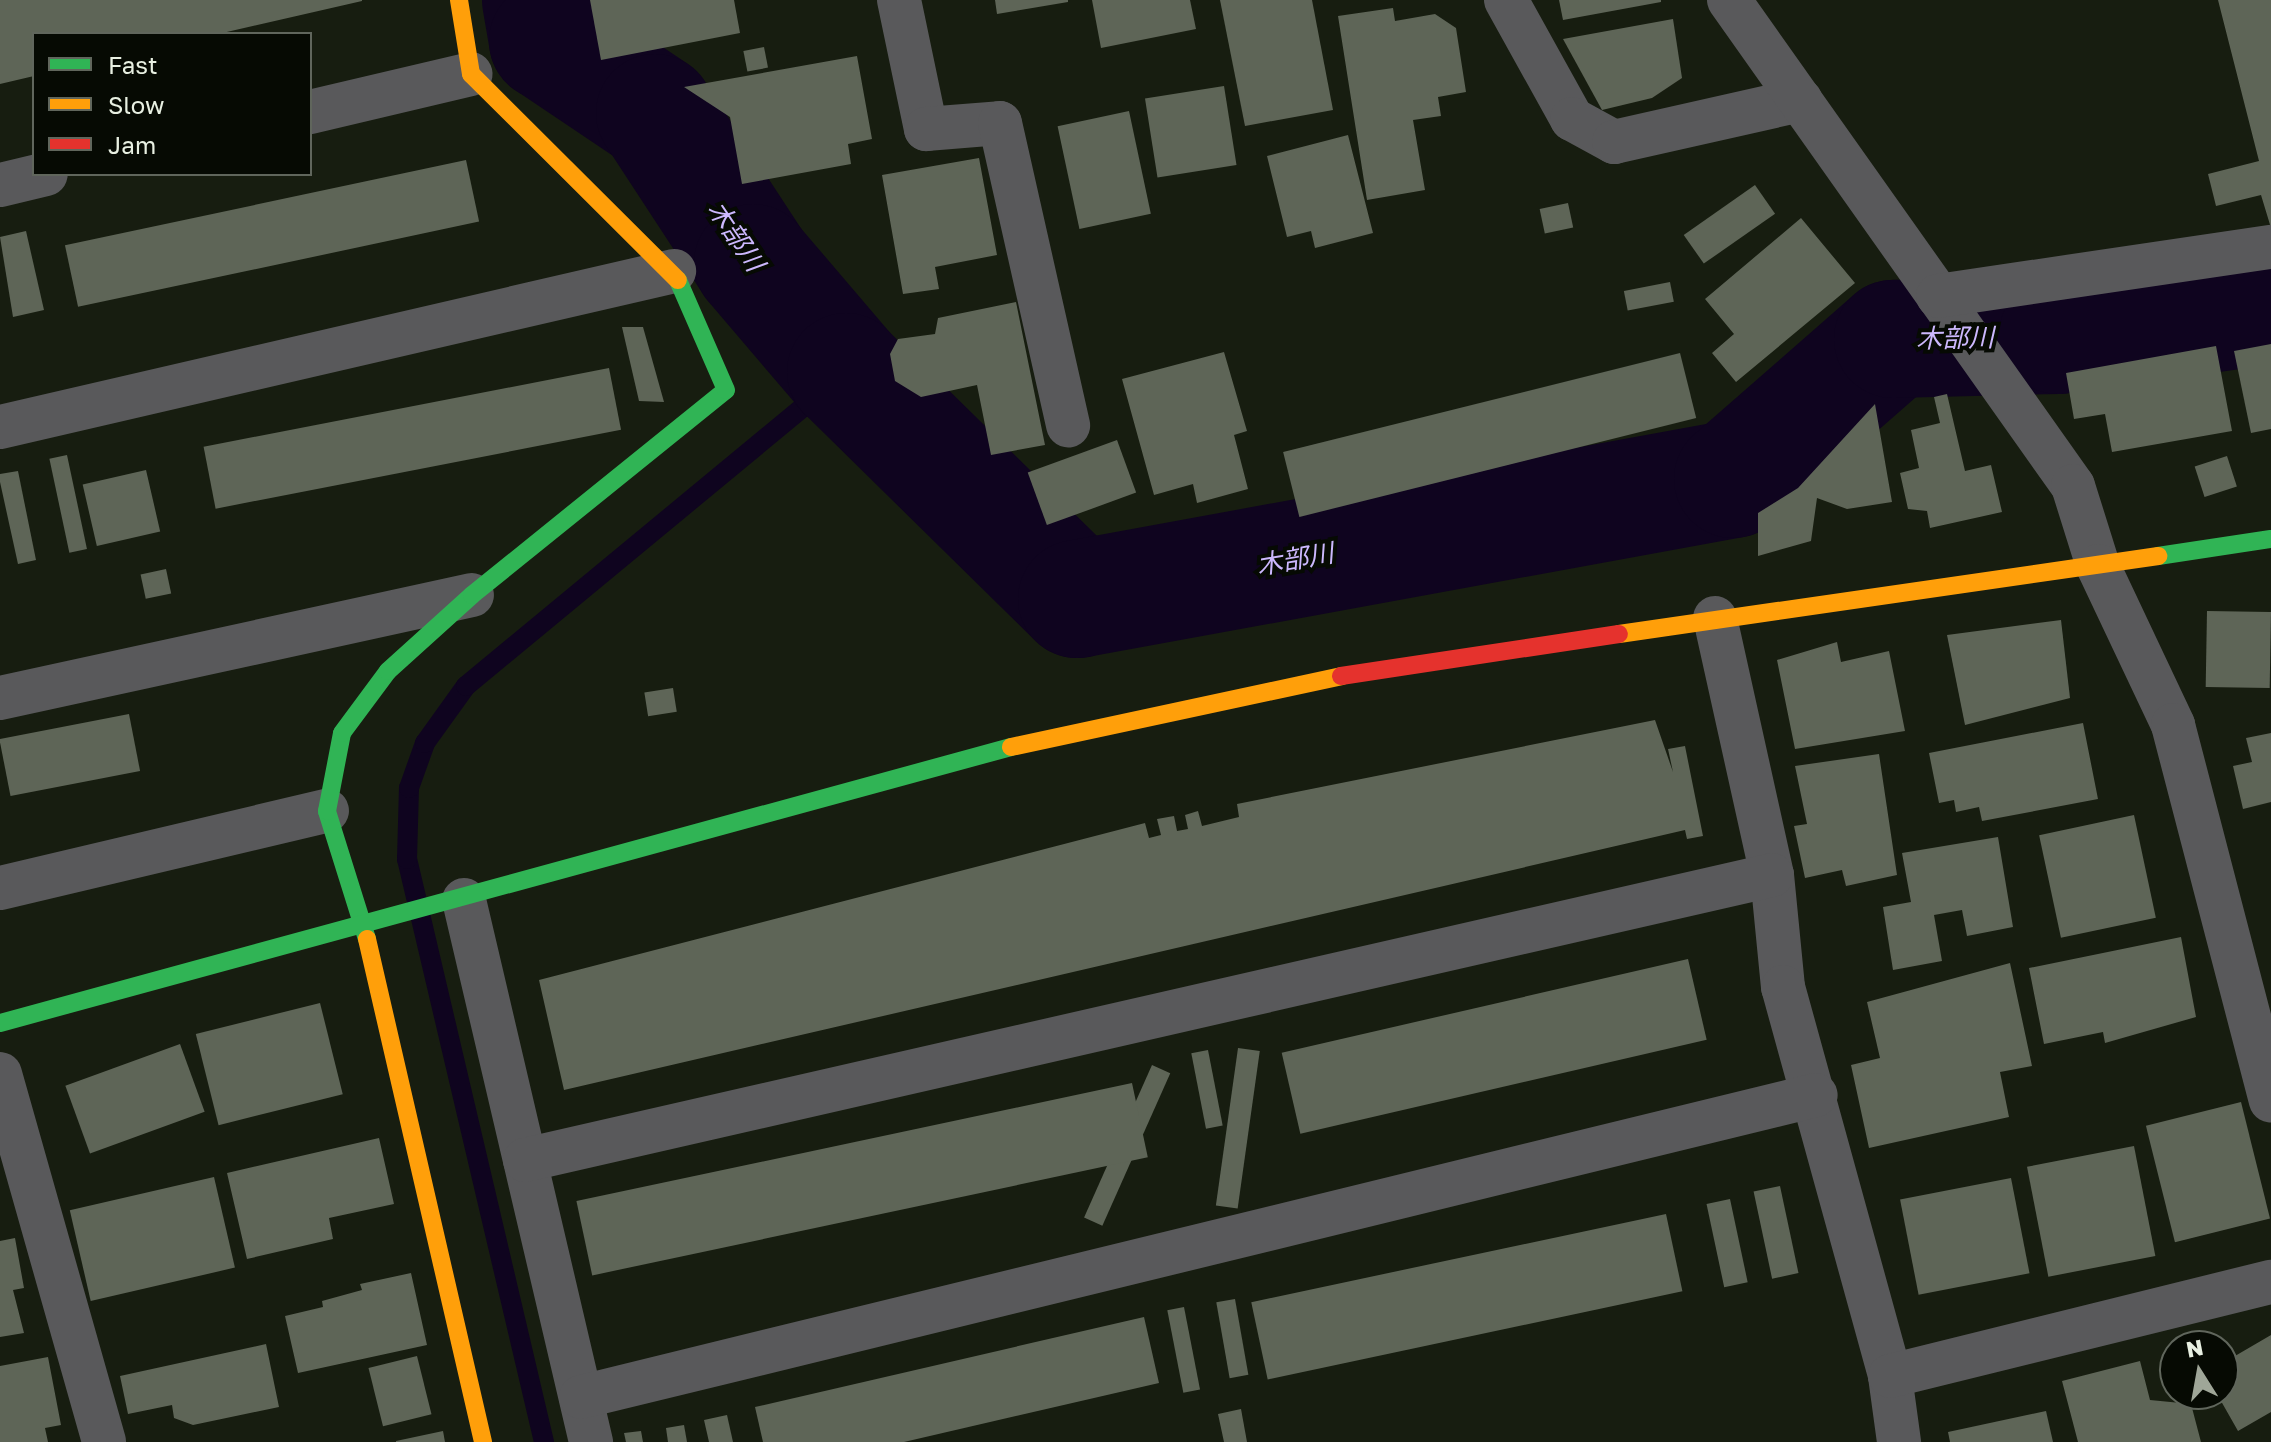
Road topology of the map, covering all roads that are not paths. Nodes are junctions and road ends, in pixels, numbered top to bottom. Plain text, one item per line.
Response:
1 (459, 0) edge
2 (899, 0) edge
3 (1506, 0) edge
4 (1729, 0) edge
5 (471, 74) junction
6 (1800, 100) junction
7 (312, 112) edge
8 (38, 176) edge
9 (0, 185) edge
10 (2271, 247) edge
11 (674, 271) junction
12 (1938, 296) junction
13 (1068, 425) dead end
14 (0, 427) edge
15 (2271, 539) edge
16 (2098, 566) junction
17 (472, 595) junction
18 (1715, 618) junction
19 (0, 698) edge
20 (327, 811) junction
21 (1772, 875) junction
22 (0, 888) edge
23 (464, 900) junction
24 (364, 927) junction
25 (0, 1023) edge
26 (0, 1074) edge
27 (1816, 1095) junction
28 (2271, 1100) edge
29 (525, 1160) junction
30 (2271, 1282) edge
31 (1890, 1376) junction
32 (581, 1397) junction
33 (104, 1442) edge
34 (483, 1442) edge
35 (591, 1442) edge
36 (1899, 1442) edge

1 - 5 street
2 - 13 street
3 - 6 street
4 - 6 street
5 - 7 street
5 - 11 street
6 - 12 street
8 - 9 street
10 - 12 street
11 - 14 street
11 - 17 street
12 - 16 street
15 - 16 street
16 - 18 street
16 - 28 street
17 - 19 street
17 - 20 street
18 - 21 street
18 - 23 street
20 - 22 street
20 - 24 street
21 - 27 street
21 - 29 street
23 - 24 street
23 - 29 street
24 - 25 street
24 - 34 street
26 - 33 street
27 - 31 street
27 - 32 street
29 - 32 street
30 - 31 street
31 - 36 street
32 - 35 street

